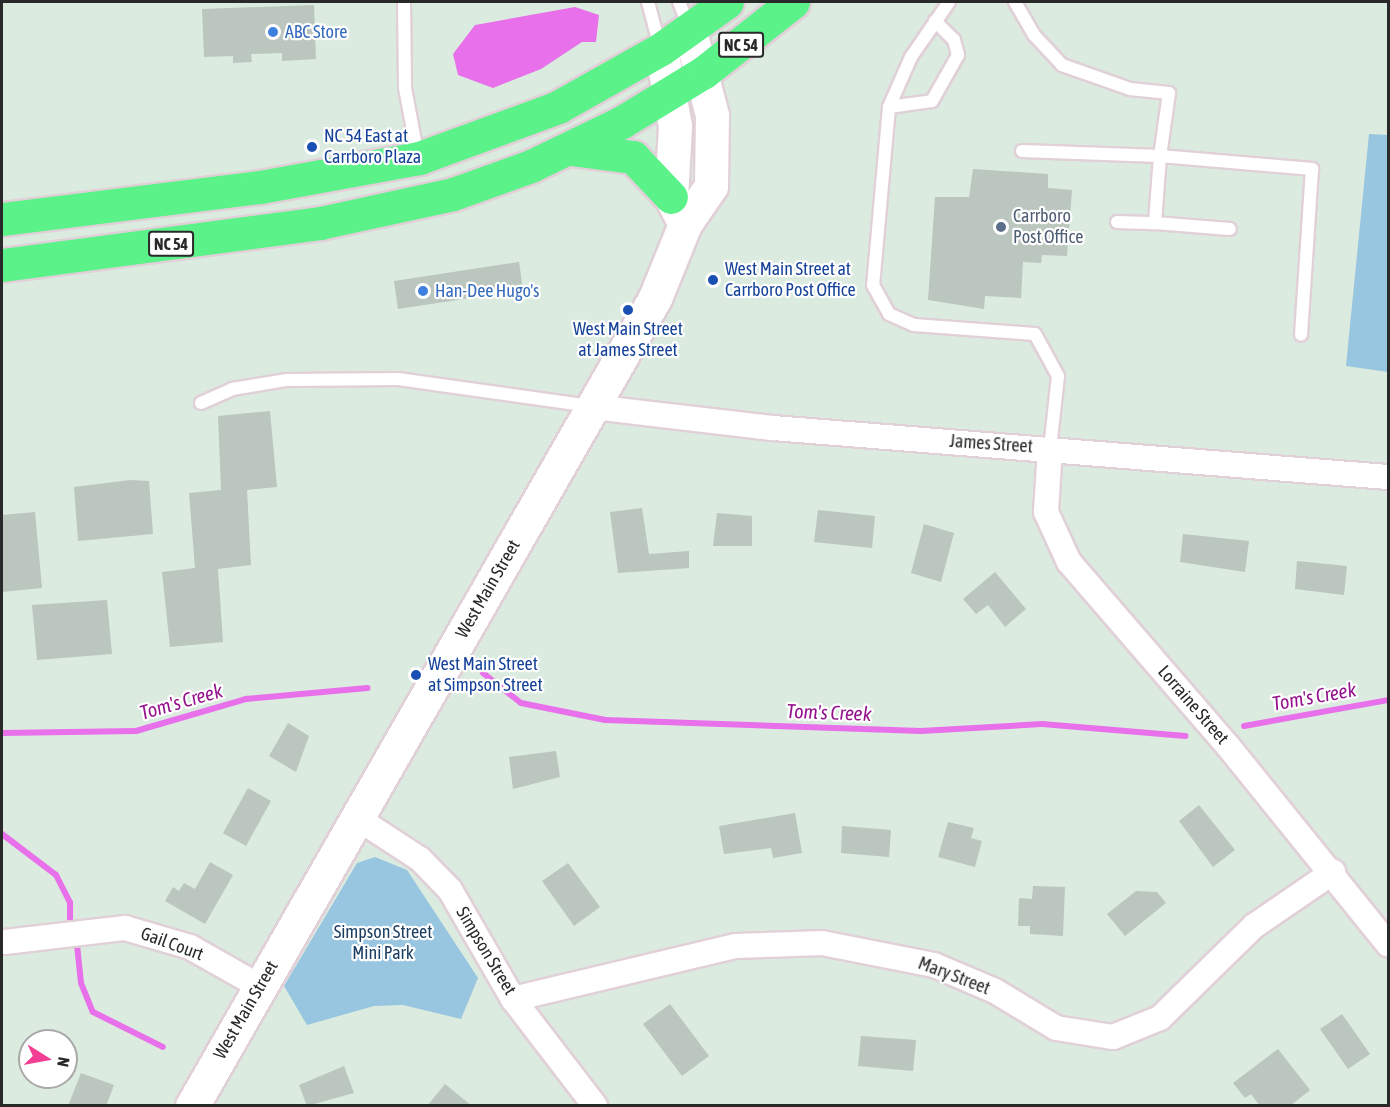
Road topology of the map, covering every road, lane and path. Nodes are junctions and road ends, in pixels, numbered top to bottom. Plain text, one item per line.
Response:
1 (404, 2) edge
2 (648, 2) edge
3 (727, 2) edge
4 (793, 2) edge
5 (949, 2) edge
6 (1015, 2) edge
7 (685, 16) edge
8 (935, 21) junction
9 (661, 50) junction
10 (704, 72) junction
11 (670, 93) junction
12 (889, 107) junction
13 (569, 149) junction
14 (1022, 150) dead end
15 (1160, 156) junction
16 (419, 158) junction
17 (678, 210) junction
18 (2, 219) edge
19 (1117, 222) dead end
20 (1155, 223) junction
21 (1230, 229) dead end
22 (2, 265) edge
23 (1301, 335) dead end
24 (201, 403) dead end
25 (593, 407) junction
26 (1050, 448) junction
27 (1389, 477) edge
28 (357, 818) junction
29 (1333, 872) junction
30 (5, 942) dead end
31 (1389, 944) edge
32 (260, 986) junction
33 (513, 999) junction
34 (192, 1106) edge
35 (595, 1106) edge

1 - 16 lane
2 - 9 lane
3 - 7 highway, NC 54
4 - 10 highway, NC 54
5 - 8 lane
6 - 15 lane
7 - 9 highway, NC 54
7 - 10 main road, West Main Street
8 - 12 lane
8 - 12 lane
9 - 11 main road, West Main Street
9 - 16 highway, NC 54
10 - 11 highway, NC 54
10 - 17 main road, West Main Street
11 - 13 highway, NC 54
11 - 17 main road, West Main Street
12 - 26 lane
13 - 17 highway
13 - 22 highway, NC 54
14 - 15 lane
15 - 20 lane
15 - 23 lane
16 - 18 highway, NC 54
17 - 25 main road, West Main Street
19 - 20 lane
20 - 21 lane
24 - 25 lane
25 - 26 street, James Street
25 - 28 main road, West Main Street
26 - 27 street, James Street
26 - 29 street, Lorraine Street
28 - 32 main road, West Main Street
28 - 33 street, Simpson Street
29 - 31 street, Lorraine Street
29 - 33 street, Mary Street
30 - 32 street, Gail Court
32 - 34 main road, West Main Street
33 - 35 street, Simpson Street

